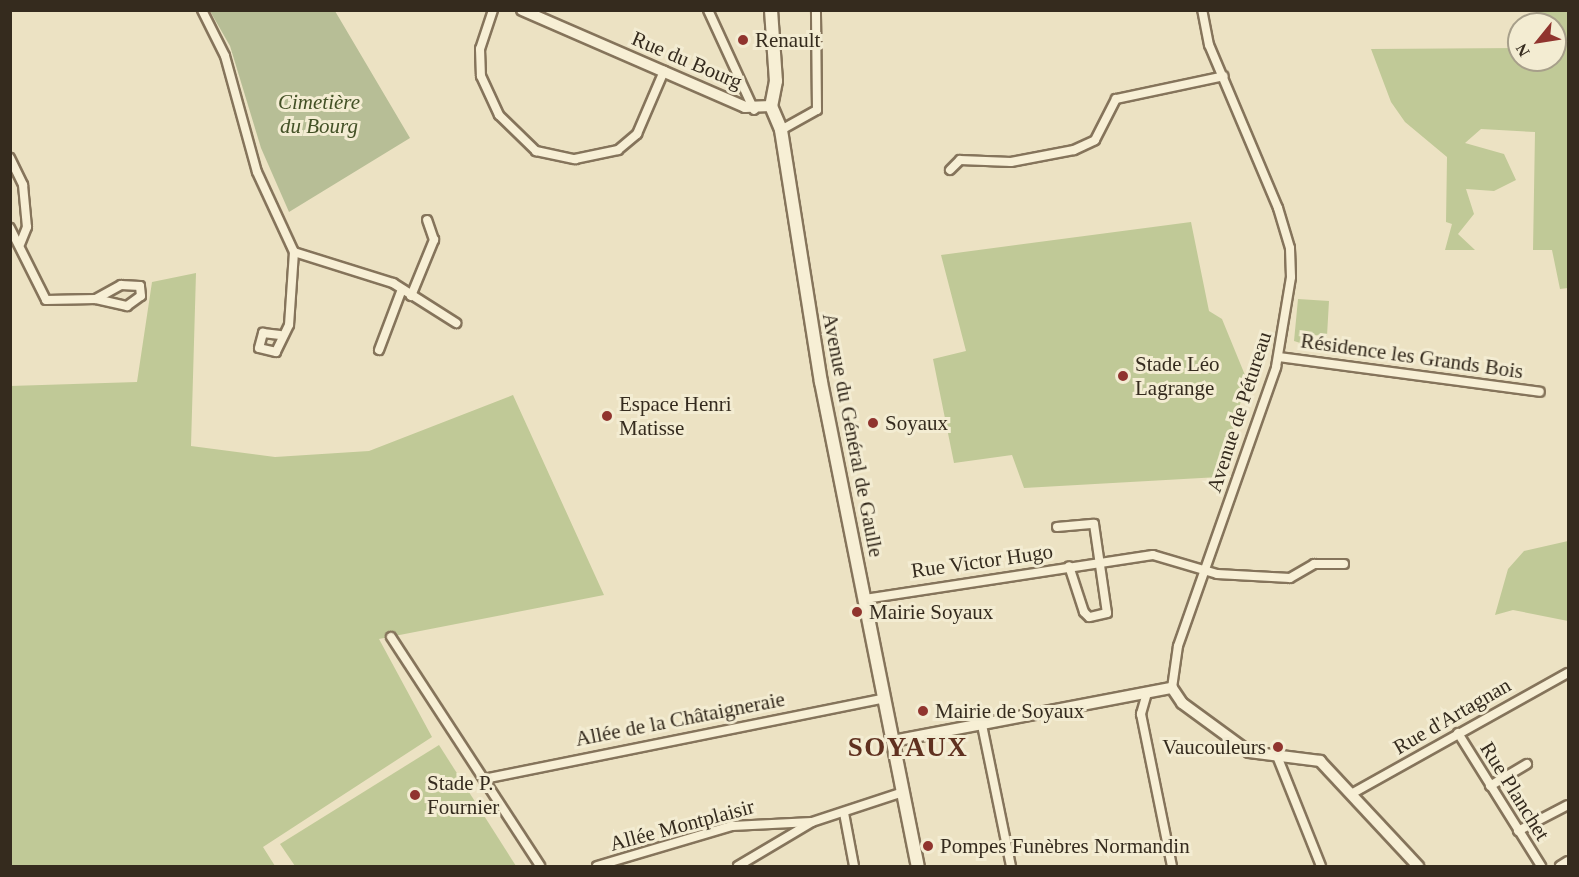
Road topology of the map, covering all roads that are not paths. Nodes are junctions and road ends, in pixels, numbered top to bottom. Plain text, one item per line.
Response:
1 (202, 10) edge
2 (494, 10) edge
3 (522, 10) edge
4 (708, 10) edge
5 (771, 10) edge
6 (816, 10) edge
7 (1202, 10) edge
8 (664, 71) junction
9 (1224, 76) junction
10 (771, 106) junction
11 (754, 110) junction
12 (781, 130) junction
13 (10, 158) edge
14 (950, 170) dead end
15 (427, 220) dead end
16 (10, 228) edge
17 (20, 244) junction
18 (294, 252) junction
19 (402, 289) junction
20 (411, 296) junction
21 (96, 299) junction
22 (456, 323) dead end
23 (280, 335) dead end
24 (379, 350) dead end
25 (1279, 357) junction
26 (1540, 392) dead end
27 (1057, 527) dead end
28 (1100, 561) junction
29 (1344, 564) dead end
30 (1069, 566) junction
31 (1204, 568) junction
32 (866, 599) junction
33 (391, 637) dead end
34 (1569, 673) edge
35 (1172, 688) junction
36 (1147, 693) junction
37 (884, 698) junction
38 (982, 725) junction
39 (1458, 733) junction
40 (893, 741) junction
41 (1277, 756) junction
42 (1527, 764) dead end
43 (484, 779) junction
44 (1490, 786) junction
45 (903, 792) junction
46 (1353, 793) junction
47 (1569, 805) edge
48 (844, 813) junction
49 (812, 822) junction
50 (1518, 831) junction
51 (1569, 861) edge
52 (540, 867) edge
53 (597, 867) edge
54 (738, 867) edge
55 (854, 867) edge
56 (918, 867) edge
57 (1011, 867) edge
58 (1172, 867) edge
59 (1321, 867) edge
60 (1418, 867) edge
61 (1541, 867) edge
62 (1560, 867) edge

1 - 18 street
2 - 8 street
3 - 8 street, Rue du Bourg
4 - 11 street
5 - 10 main road
6 - 12 street
7 - 9 street, Avenue de Pétureau
8 - 11 street, Rue du Bourg
9 - 14 street
9 - 25 street, Avenue de Pétureau
10 - 11 street, Rue du Bourg
10 - 12 main road, Avenue du Général de Gaulle
12 - 32 main road, Avenue du Général de Gaulle
13 - 17 street
15 - 20 street
16 - 17 street
17 - 21 street
18 - 19 street
18 - 23 street
19 - 20 street
19 - 24 street
20 - 22 street
21 - 21 street
25 - 26 street, Résidence les Grands Bois
25 - 31 street, Avenue de Pétureau
27 - 28 street
28 - 30 street, Rue Victor Hugo
28 - 30 street, Rue Victor Hugo
28 - 31 street, Rue Victor Hugo
29 - 31 street, Rue Victor Hugo
30 - 32 street, Rue Victor Hugo
31 - 35 street, Avenue de Pétureau
32 - 37 main road, Avenue du Général de Gaulle
33 - 43 street
34 - 39 street, Rue d'Artagnan
35 - 36 street
35 - 41 street
36 - 38 street
36 - 58 street
37 - 40 main road, Avenue du Général de Gaulle
37 - 43 street, Allée de la Châtaigneraie
38 - 40 street
38 - 57 street
39 - 44 street, Rue Planchet
39 - 46 street, Rue d'Artagnan
40 - 45 main road, Avenue du Général de Gaulle
41 - 46 street
41 - 59 street
42 - 44 street
43 - 52 street
44 - 50 street, Rue Planchet
45 - 48 street
45 - 56 main road, Avenue du Général de Gaulle
46 - 60 street
47 - 50 street
48 - 49 street
48 - 55 street
49 - 53 street, Allée Montplaisir
49 - 54 street
50 - 61 street, Rue Planchet
51 - 62 street

